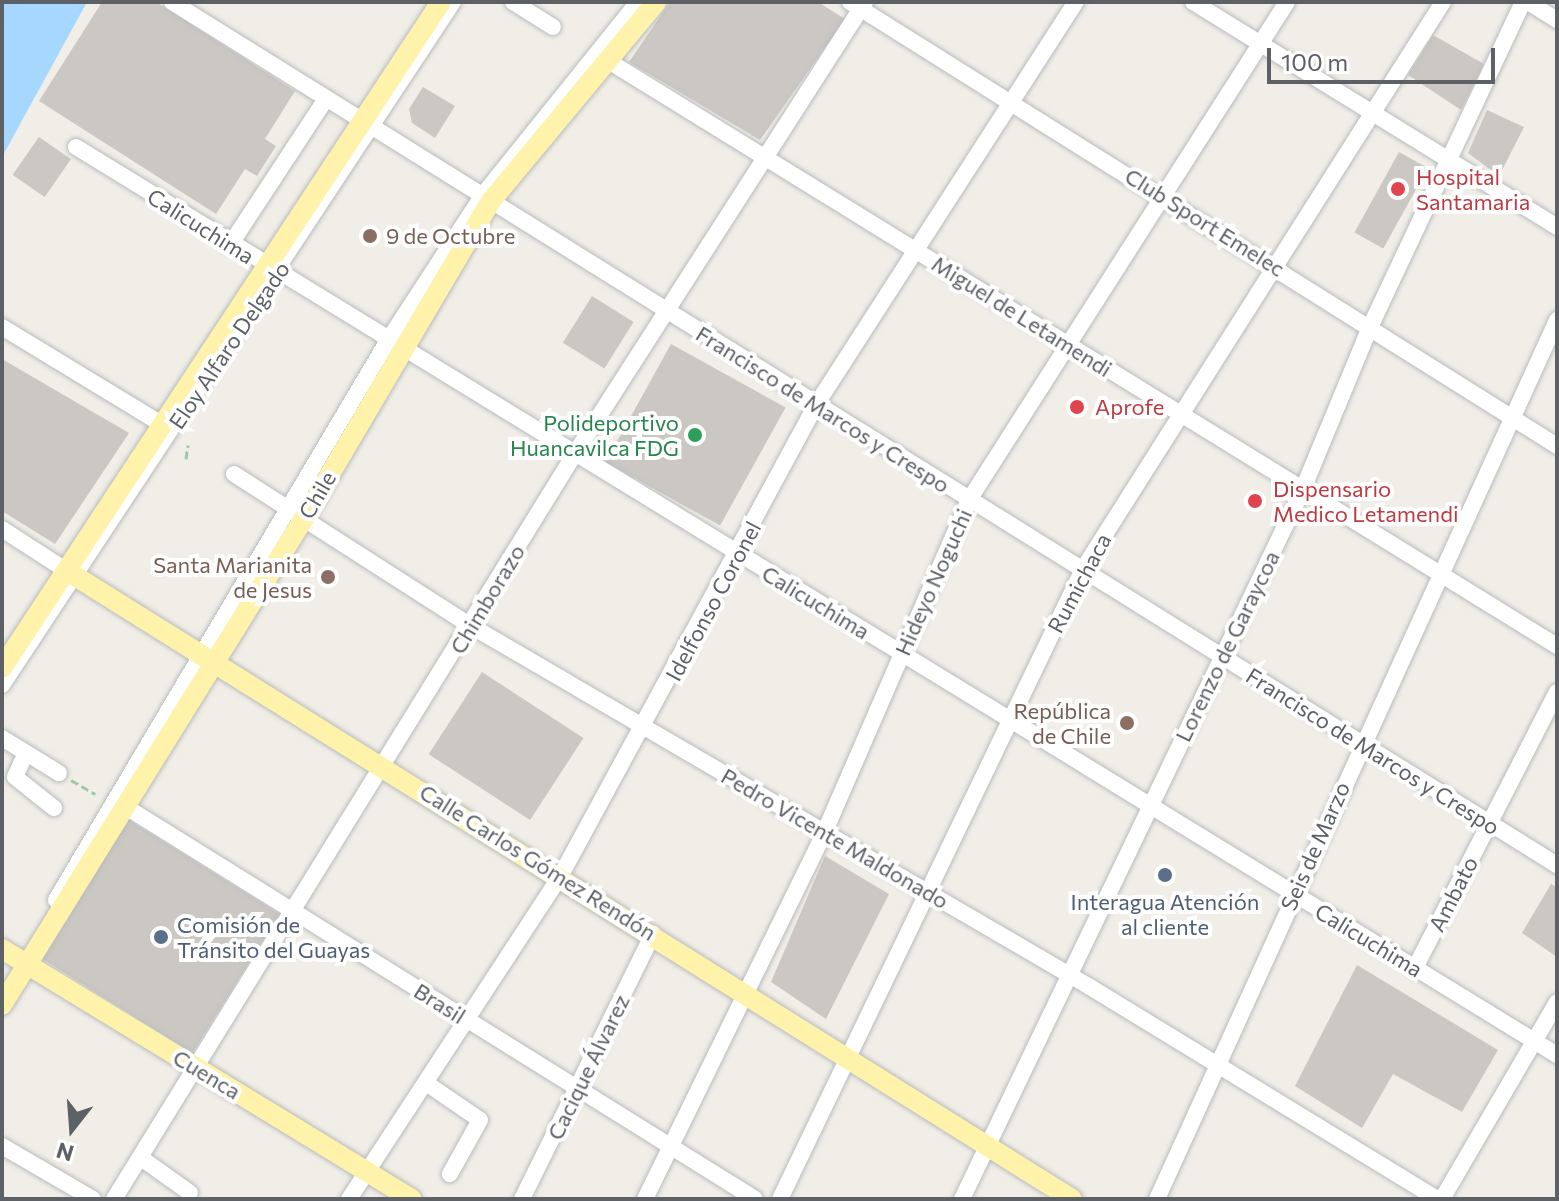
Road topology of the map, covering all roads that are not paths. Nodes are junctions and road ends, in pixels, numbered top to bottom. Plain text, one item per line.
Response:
1 (172, 2) edge
2 (441, 2) edge
3 (453, 2) edge
4 (513, 2) edge
5 (638, 2) edge
6 (656, 2) edge
7 (1076, 2) edge
8 (1193, 2) edge
9 (1287, 2) edge
10 (1443, 2) edge
11 (1526, 2) edge
12 (859, 4) edge
13 (1557, 20) edge
14 (553, 27) dead end
15 (1260, 43) junction
16 (600, 55) junction
17 (326, 99) junction
18 (1010, 102) junction
19 (1372, 113) junction
20 (368, 125) junction
21 (76, 147) dead end
22 (764, 157) junction
23 (1452, 162) junction
24 (1162, 195) junction
25 (487, 199) junction
26 (1557, 227) edge
27 (230, 245) junction
28 (916, 251) junction
29 (1273, 264) junction
30 (271, 271) junction
31 (666, 311) junction
32 (1557, 320) edge
33 (1371, 325) junction
34 (2, 327) edge
35 (1064, 342) junction
36 (394, 346) junction
37 (816, 405) junction
38 (1178, 412) junction
39 (1513, 416) junction
40 (163, 425) junction
41 (1557, 446) edge
42 (574, 455) junction
43 (234, 474) dead end
44 (1303, 489) junction
45 (969, 500) junction
46 (296, 515) junction
47 (2, 529) edge
48 (738, 555) junction
49 (1083, 569) junction
50 (71, 574) junction
51 (1441, 575) junction
52 (471, 626) junction
53 (1557, 646) edge
54 (901, 654) junction
55 (1221, 656) junction
56 (209, 657) junction
57 (2, 668) edge
58 (2, 685) edge
59 (1557, 692) edge
60 (1011, 721) junction
61 (646, 728) junction
62 (2, 738) edge
63 (1361, 743) junction
64 (26, 753) junction
65 (385, 766) junction
66 (59, 773) road end
67 (126, 807) junction
68 (1151, 807) junction
69 (54, 808) dead end
70 (1489, 823) junction
71 (825, 831) junction
72 (1557, 865) edge
73 (561, 875) junction
74 (925, 890) junction
75 (1294, 894) junction
76 (293, 911) junction
77 (653, 934) junction
78 (2, 949) edge
79 (24, 962) junction
80 (1415, 968) junction
81 (1068, 975) junction
82 (2, 990) edge
83 (748, 996) junction
84 (1557, 1002) edge
85 (2, 1005) edge
86 (468, 1020) junction
87 (1534, 1041) junction
88 (1557, 1055) edge
89 (844, 1056) junction
90 (1217, 1064) junction
91 (197, 1067) junction
92 (426, 1083) junction
93 (578, 1089) junction
94 (2, 1146) edge
95 (672, 1147) junction
96 (986, 1147) junction
97 (141, 1158) junction
98 (367, 1171) junction
99 (450, 1174) dead end
100 (190, 1193) dead end
101 (93, 1199) edge
102 (114, 1199) edge
103 (349, 1199) edge
104 (412, 1199) edge
105 (522, 1199) edge
106 (645, 1199) edge
107 (755, 1199) edge
108 (780, 1199) edge
109 (962, 1199) edge
110 (1072, 1199) edge
111 (1157, 1199) edge
112 (1439, 1199) edge

1 - 17 street, Francisco de Marcos y Crespo
2 - 20 main road, Eloy Alfaro Delgado
3 - 20 street, Eloy Alfaro Delgado
4 - 14 street
5 - 16 street, Chile
6 - 16 main road, Chile
7 - 18 street, Idelfonso Coronel
8 - 15 street
9 - 15 street, Hideyo Noguchi
10 - 19 street, Rumichaca
11 - 13 street
11 - 23 street, Lorenzo de Garaycoa
12 - 18 street, Club Sport Emelec
12 - 22 street, Chimborazo
15 - 19 street
15 - 24 street, Hideyo Noguchi
16 - 22 street, Miguel de Letamendi
16 - 25 main road, Chile
17 - 20 street, Francisco de Marcos y Crespo
17 - 27 street
18 - 24 street, Club Sport Emelec
18 - 28 street, Idelfonso Coronel
19 - 23 street
19 - 29 street, Rumichaca
20 - 25 street, Francisco de Marcos y Crespo
20 - 30 main road, Eloy Alfaro Delgado
21 - 27 street, Calicuchima
22 - 28 street, Miguel de Letamendi
22 - 31 street, Chimborazo
23 - 26 street
23 - 33 street, Lorenzo de Garaycoa
24 - 29 street, Club Sport Emelec
24 - 35 street, Hideyo Noguchi
25 - 31 street, Francisco de Marcos y Crespo
25 - 36 main road, Chile
27 - 30 street, Calicuchima
28 - 35 street, Miguel de Letamendi
28 - 37 street, Idelfonso Coronel
29 - 33 street, Club Sport Emelec
29 - 38 street, Rumichaca
30 - 36 street, Calicuchima
30 - 40 main road, Eloy Alfaro Delgado
30 - 50 street, Eloy Alfaro Delgado
31 - 37 street, Francisco de Marcos y Crespo
31 - 42 street, Chimborazo
32 - 39 street, Seis de Marzo
33 - 39 street, Club Sport Emelec
33 - 44 street, Lorenzo de Garaycoa
34 - 40 street
35 - 38 street, Miguel de Letamendi
35 - 45 street, Hideyo Noguchi
36 - 42 street, Calicuchima
36 - 46 main road, Chile
37 - 45 street, Francisco de Marcos y Crespo
37 - 48 street, Idelfonso Coronel
38 - 44 street, Miguel de Letamendi
38 - 49 street, Rumichaca
39 - 41 street, Club Sport Emelec
39 - 51 street, Seis de Marzo
40 - 50 main road, Eloy Alfaro Delgado
42 - 48 street, Calicuchima
42 - 52 street, Chimborazo
43 - 46 street, Pedro Vicente Maldonado
44 - 51 street, Miguel de Letamendi
44 - 55 street, Lorenzo de Garaycoa
45 - 49 street, Francisco de Marcos y Crespo
45 - 54 street, Hideyo Noguchi
46 - 52 street, Pedro Vicente Maldonado
46 - 56 main road, Chile
47 - 50 street, Calle Carlos Gómez Rendón
48 - 54 street, Calicuchima
48 - 61 street, Idelfonso Coronel
49 - 55 street, Francisco de Marcos y Crespo
49 - 60 street, Rumichaca
50 - 56 main road, Calle Carlos Gómez Rendón
50 - 57 main road, Eloy Alfaro Delgado
50 - 58 street, Eloy Alfaro Delgado
51 - 53 street, Miguel de Letamendi
51 - 63 street, Seis de Marzo
52 - 61 street, Pedro Vicente Maldonado
52 - 65 street, Chimborazo
54 - 60 street, Calicuchima
54 - 71 street, Hideyo Noguchi
55 - 63 street, Francisco de Marcos y Crespo
55 - 68 street, Lorenzo de Garaycoa
56 - 65 main road, Calle Carlos Gómez Rendón
56 - 67 main road, Chile
56 - 79 street, Chile
59 - 70 street, Ambato
60 - 68 street, Calicuchima
60 - 74 street, Rumichaca
61 - 71 street, Pedro Vicente Maldonado
61 - 73 street, Idelfonso Coronel
62 - 64 street
63 - 70 street, Francisco de Marcos y Crespo
63 - 75 street, Seis de Marzo
64 - 66 street
64 - 69 street
65 - 73 main road, Calle Carlos Gómez Rendón
65 - 76 street, Chimborazo
67 - 76 street, Brasil
67 - 79 main road, Chile
68 - 75 street, Calicuchima
68 - 81 street, Lorenzo de Garaycoa
70 - 72 street, Francisco de Marcos y Crespo
70 - 80 street, Ambato
71 - 74 street, Pedro Vicente Maldonado
71 - 83 street, Hideyo Noguchi
73 - 77 main road, Calle Carlos Gómez Rendón
73 - 86 street, Idelfonso Coronel
74 - 81 street, Pedro Vicente Maldonado
74 - 89 street, Rumichaca
75 - 80 street, Calicuchima
75 - 90 street, Seis de Marzo
76 - 86 street, Brasil
76 - 91 street, Chimborazo
77 - 83 main road, Calle Carlos Gómez Rendón
77 - 93 street, Cacique Álvarez
78 - 79 main road, Cuenca
79 - 82 street, Chile
79 - 85 main road, Chile
79 - 91 main road, Cuenca
80 - 87 street, Calicuchima
81 - 90 street, Pedro Vicente Maldonado
81 - 96 street, Lorenzo de Garaycoa
83 - 89 main road, Calle Carlos Gómez Rendón
83 - 95 street, Hideyo Noguchi
84 - 87 street
86 - 92 street, Idelfonso Coronel
86 - 93 street, Brasil
87 - 88 street, Calicuchima
87 - 112 street
89 - 96 main road, Calle Carlos Gómez Rendón
89 - 108 street, Rumichaca
90 - 111 street, Seis de Marzo
90 - 112 street, Pedro Vicente Maldonado
91 - 97 street, Chimborazo
91 - 98 main road, Cuenca
92 - 98 street, Idelfonso Coronel
92 - 99 street
93 - 95 street, Brasil
93 - 105 street, Cacique Álvarez
94 - 101 street
95 - 106 street, Hideyo Noguchi
95 - 107 street, Brasil
96 - 109 street, Lorenzo de Garaycoa
96 - 110 main road, Calle Carlos Gómez Rendón
97 - 100 street
97 - 102 street, Chimborazo
98 - 103 street, Idelfonso Coronel
98 - 104 main road, Cuenca

